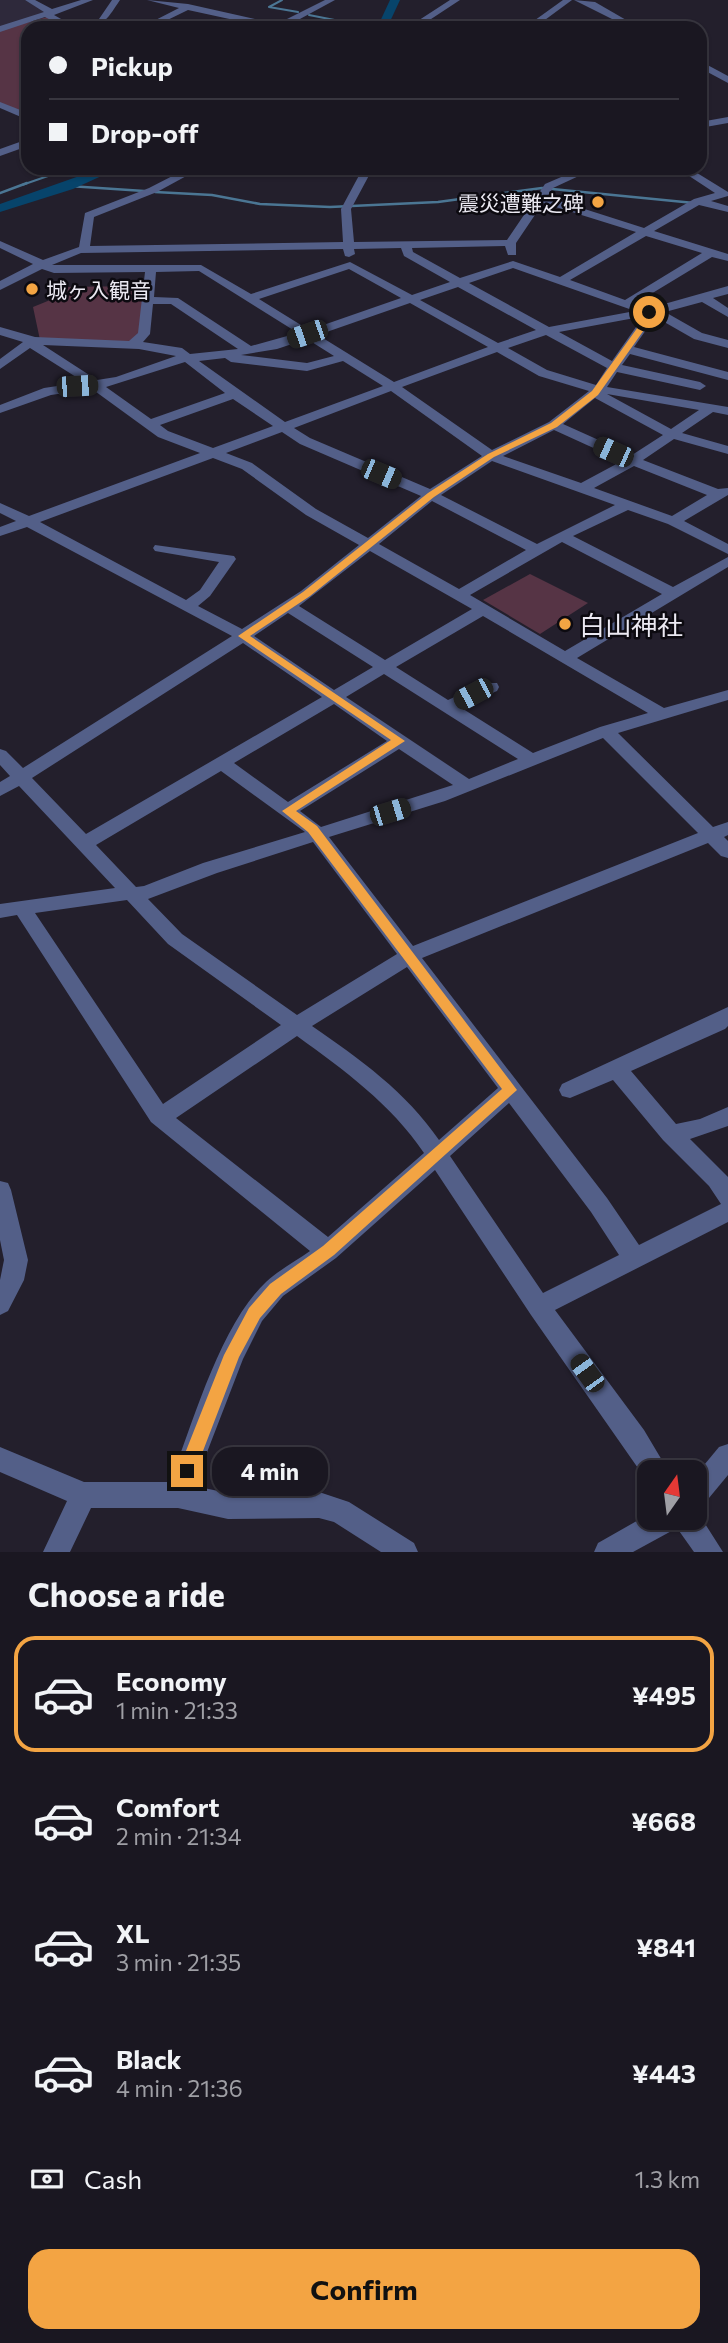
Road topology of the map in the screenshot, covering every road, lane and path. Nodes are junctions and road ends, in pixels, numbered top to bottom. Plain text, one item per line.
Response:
1 (29, 0) edge
2 (89, 0) edge
3 (116, 0) edge
4 (151, 0) edge
5 (201, 0) edge
6 (456, 0) edge
7 (569, 0) edge
8 (578, 0) edge
9 (326, 1) edge
10 (603, 2) dead end
11 (592, 4) junction
12 (185, 8) junction
13 (50, 14) junction
14 (27, 21) edge
15 (62, 21) edge
16 (102, 21) edge
17 (158, 21) edge
18 (247, 21) edge
19 (292, 21) edge
20 (422, 21) edge
21 (538, 21) edge
22 (623, 21) edge
23 (21, 23) edge
24 (0, 29) edge
25 (707, 68) edge
26 (728, 80) edge
27 (0, 105) edge
28 (12, 112) junction
29 (21, 115) edge
30 (0, 116) edge
31 (728, 120) edge
32 (707, 124) edge
33 (21, 145) edge
34 (0, 153) edge
35 (182, 175) edge
36 (364, 175) edge
37 (578, 175) edge
38 (693, 175) edge
39 (546, 192) junction
40 (696, 202) junction
41 (728, 209) edge
42 (645, 232) junction
43 (510, 243) junction
44 (0, 244) edge
45 (406, 244) junction
46 (348, 245) junction
47 (202, 248) junction
48 (84, 250) junction
49 (710, 253) junction
50 (728, 258) edge
51 (513, 264) junction
52 (41, 265) junction
53 (351, 265) junction
54 (201, 268) junction
55 (151, 269) junction
56 (562, 280) junction
57 (460, 282) junction
58 (0, 286) edge
59 (728, 290) edge
60 (249, 298) junction
61 (704, 298) junction
62 (411, 299) junction
63 (148, 300) junction
64 (628, 303) junction
65 (649, 312) junction
66 (728, 313) edge
67 (548, 330) junction
68 (0, 331) edge
69 (307, 334) junction
70 (33, 342) junction
71 (133, 344) junction
72 (496, 347) junction
73 (626, 349) junction
74 (248, 350) junction
75 (217, 356) junction
76 (720, 356) edge
77 (344, 357) junction
78 (185, 358) junction
79 (0, 365) edge
80 (615, 366) junction
81 (728, 376) edge
82 (94, 385) junction
83 (392, 386) junction
84 (700, 386) junction
85 (597, 391) junction
86 (234, 394) junction
87 (689, 404) junction
88 (711, 408) junction
89 (0, 409) edge
90 (728, 411) edge
91 (151, 424) junction
92 (554, 425) junction
93 (284, 426) junction
94 (673, 435) junction
95 (728, 450) edge
96 (215, 452) junction
97 (491, 456) junction
98 (633, 461) junction
99 (581, 489) junction
100 (723, 492) edge
101 (431, 495) junction
102 (626, 505) junction
103 (0, 507) edge
104 (673, 521) junction
105 (26, 523) junction
106 (0, 532) edge
107 (562, 536) junction
108 (368, 544) junction
109 (160, 548) dead end
110 (537, 550) junction
111 (728, 550) edge
112 (728, 561) edge
113 (674, 594) junction
114 (459, 595) junction
115 (188, 606) junction
116 (288, 607) junction
117 (484, 609) junction
118 (243, 636) junction
119 (565, 658) junction
120 (384, 668) junction
121 (491, 687) dead end
122 (728, 695) edge
123 (335, 697) junction
124 (447, 707) junction
125 (661, 714) junction
126 (606, 731) junction
127 (399, 741) junction
128 (0, 755) edge
129 (531, 760) junction
130 (221, 762) junction
131 (20, 777) junction
132 (467, 786) junction
133 (0, 790) edge
134 (288, 811) junction
135 (720, 832) edge
136 (317, 835) junction
137 (83, 844) junction
138 (728, 852) edge
139 (129, 894) junction
140 (23, 909) junction
141 (0, 911) edge
142 (409, 957) junction
143 (725, 1022) edge
144 (297, 1026) junction
145 (617, 1068) junction
146 (510, 1090) junction
147 (570, 1090) dead end
148 (159, 1116) junction
149 (728, 1116) edge
150 (671, 1134) junction
151 (436, 1154) junction
152 (0, 1190) edge
153 (728, 1197) edge
154 (728, 1210) edge
155 (328, 1251) junction
156 (635, 1259) junction
157 (0, 1304) edge
158 (539, 1307) junction
159 (728, 1456) edge
160 (0, 1459) edge
161 (649, 1460) edge
162 (707, 1481) edge
163 (84, 1495) junction
164 (178, 1495) junction
165 (647, 1530) edge
166 (694, 1530) edge
167 (56, 1552) edge
168 (405, 1552) edge
169 (607, 1552) edge
170 (710, 1552) edge

1 - 13 street
2 - 13 street
3 - 16 street
4 - 12 street
5 - 12 street
6 - 20 street
7 - 21 street
8 - 11 street
9 - 19 street
10 - 11 street
11 - 22 street
12 - 17 street
12 - 18 street
13 - 14 street
13 - 15 street
23 - 24 street
25 - 26 street
27 - 28 street
28 - 29 street
28 - 30 street
31 - 32 street
33 - 34 street
35 - 48 street
36 - 46 street
37 - 39 street
38 - 40 street
39 - 42 street
39 - 43 street
40 - 41 street
40 - 42 street
42 - 49 street
42 - 56 street
43 - 45 street
43 - 51 street
44 - 52 street
45 - 46 street
45 - 57 street
46 - 47 street
46 - 53 street
47 - 48 street
47 - 54 street
48 - 52 street
49 - 50 street
49 - 64 street
51 - 56 street
51 - 57 street
52 - 55 street
52 - 58 street
53 - 60 street
53 - 62 street
54 - 55 street
54 - 60 street
55 - 63 street
56 - 64 street
57 - 62 street
57 - 67 street
59 - 61 street
60 - 69 street
61 - 65 street
61 - 66 street
62 - 69 street
62 - 72 street
63 - 71 street
63 - 74 street
64 - 65 street
65 - 67 street
65 - 73 street
65 - 76 street
67 - 72 street
67 - 80 street
68 - 70 street
69 - 74 street
69 - 77 street
70 - 71 street
70 - 79 street
70 - 82 street
71 - 78 street
72 - 83 street
72 - 85 street
73 - 76 street
73 - 80 street
74 - 75 street
75 - 77 street
75 - 78 street
76 - 81 street
76 - 84 street
77 - 83 street
78 - 82 street
78 - 86 street
80 - 84 street
80 - 85 street
82 - 89 street
82 - 91 street
83 - 93 street
83 - 97 street
84 - 87 street
85 - 87 street
85 - 92 street
85 - 94 street
86 - 91 street
86 - 93 street
87 - 88 street
88 - 90 street
88 - 94 street
91 - 96 street
92 - 97 street
92 - 98 street
93 - 96 street
93 - 101 street
94 - 95 street
94 - 98 street
96 - 105 street
96 - 108 street
97 - 99 street
97 - 101 street
98 - 99 street
98 - 100 street
99 - 102 street
100 - 104 street
101 - 108 street
101 - 110 street
102 - 104 street
102 - 107 street
103 - 105 street
104 - 111 street
105 - 106 street
105 - 115 street
107 - 110 street
107 - 113 street
108 - 114 street
108 - 116 street
109 - 115 street
110 - 114 street
112 - 113 street
113 - 119 street
114 - 117 street
115 - 118 street
116 - 118 street
116 - 120 street
117 - 119 street
117 - 120 street
118 - 123 street
118 - 131 street
119 - 125 street
120 - 123 street
120 - 124 street
121 - 124 street
122 - 125 street
123 - 127 street
123 - 130 street
124 - 129 street
125 - 126 street
126 - 129 street
126 - 135 street
127 - 132 street
127 - 134 street
128 - 131 street
129 - 132 street
130 - 134 street
130 - 137 street
131 - 133 street
131 - 137 street
132 - 136 street
134 - 136 street
135 - 138 street
135 - 142 street
136 - 139 street
136 - 142 street
137 - 139 street
139 - 140 street
139 - 144 street
140 - 141 street
140 - 148 street
142 - 144 street
142 - 146 street
143 - 145 street
144 - 148 street
144 - 151 street
145 - 147 street
145 - 150 street
146 - 151 street
146 - 156 street
148 - 155 street
149 - 150 street
150 - 153 street
151 - 155 street
151 - 158 street
152 - 157 street
154 - 156 street
155 - 164 street
156 - 158 street
158 - 161 street
159 - 162 street
160 - 163 street
163 - 164 street
163 - 167 street
164 - 168 street
165 - 169 street
166 - 170 street

